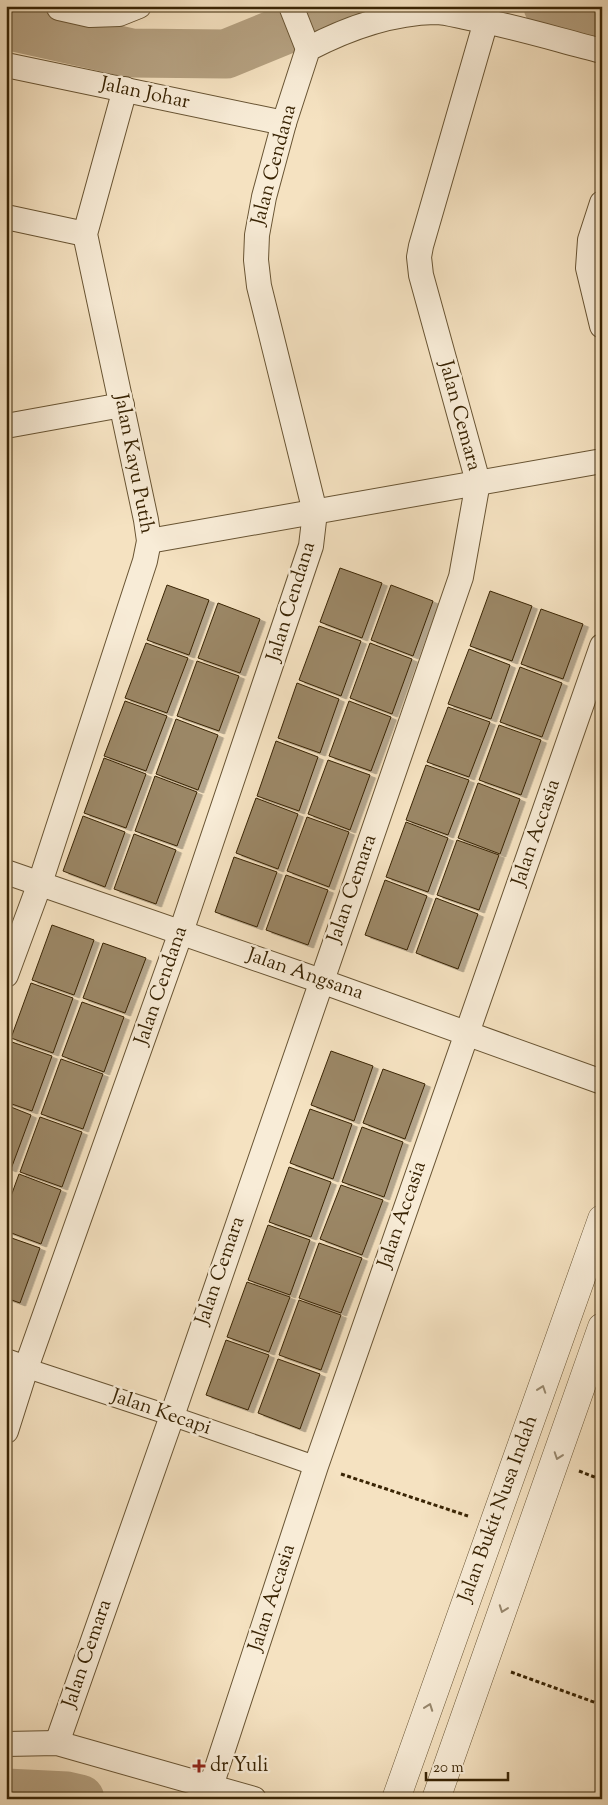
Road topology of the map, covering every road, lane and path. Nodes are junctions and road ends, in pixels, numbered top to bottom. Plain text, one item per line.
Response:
1 (58, 6) edge
2 (139, 6) edge
3 (292, 9) edge
4 (486, 21) junction
5 (306, 44) junction
6 (602, 51) edge
7 (6, 65) edge
8 (125, 90) junction
9 (284, 123) junction
10 (602, 203) edge
11 (6, 217) edge
12 (85, 234) junction
13 (602, 326) edge
14 (122, 405) junction
15 (6, 426) edge
16 (602, 461) edge
17 (478, 482) junction
18 (315, 512) junction
19 (149, 541) junction
20 (602, 646) edge
21 (6, 872) edge
22 (40, 883) junction
23 (181, 932) junction
24 (6, 975) edge
25 (321, 981) junction
26 (467, 1032) junction
27 (602, 1082) edge
28 (602, 1220) edge
29 (602, 1327) edge
30 (16, 1365) edge
31 (172, 1416) junction
32 (6, 1431) edge
33 (316, 1466) junction
34 (494, 1525) junction
35 (484, 1663) junction
36 (602, 1705) edge
37 (57, 1743) junction
38 (6, 1744) edge
39 (211, 1786) junction
40 (254, 1799) edge
41 (396, 1799) edge
42 (436, 1799) edge

1 - 2 street
3 - 5 street
4 - 5 street
4 - 6 street
4 - 17 street, Jalan Cemara
5 - 9 street, Jalan Cendana
7 - 8 street, Jalan Johar
8 - 9 street, Jalan Johar
8 - 12 street, Jalan Kayu Putih
9 - 18 street, Jalan Cendana
10 - 13 street
11 - 12 street
12 - 14 street, Jalan Kayu Putih
14 - 15 street
14 - 19 street, Jalan Kayu Putih
16 - 17 street
17 - 18 street
17 - 25 street, Jalan Cemara
18 - 19 street
18 - 23 street, Jalan Cendana
19 - 22 street, Jalan Kayu Putih
20 - 26 street, Jalan Accasia
21 - 22 street, Jalan Angsana
22 - 23 street, Jalan Angsana
22 - 24 street, Jalan Kayu Putih
23 - 25 street, Jalan Angsana
23 - 30 street, Jalan Cendana
25 - 26 street, Jalan Angsana
25 - 31 street, Jalan Cemara
26 - 27 street, Jalan Angsana
26 - 33 street, Jalan Accasia
34 -> 28 street, Jalan Bukit Nusa Indah
29 -> 35 street, Jalan Bukit Nusa Indah
30 - 31 street, Jalan Kecapi
30 - 32 street, Jalan Cendana
31 - 33 street, Jalan Kecapi
31 - 37 street, Jalan Cemara
33 - 34 path
33 - 39 street, Jalan Accasia
41 -> 34 street, Jalan Bukit Nusa Indah
35 - 36 path
35 - 42 street, Jalan Bukit Nusa Indah
37 - 38 street
37 - 39 street
39 - 40 street

